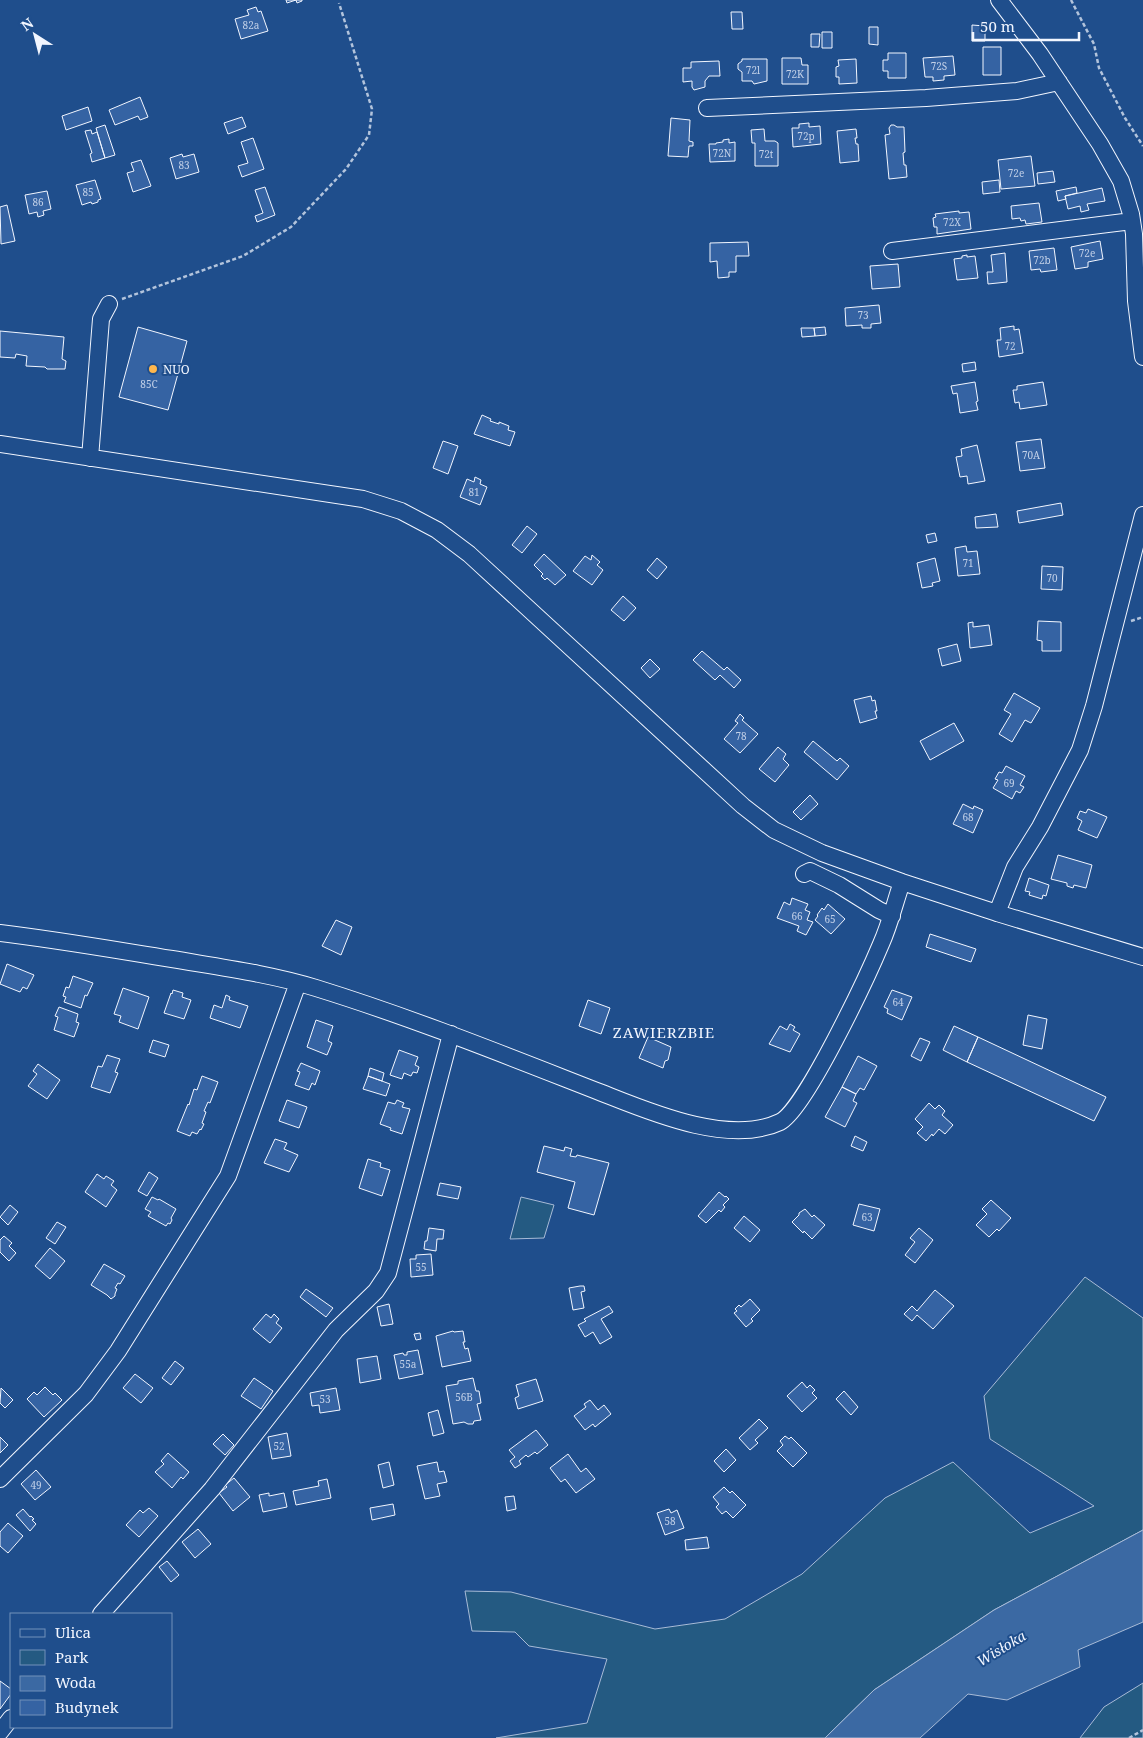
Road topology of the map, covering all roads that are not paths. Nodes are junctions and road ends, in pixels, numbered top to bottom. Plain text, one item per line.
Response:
1 (999, 0) edge
2 (1059, 82) junction
3 (707, 108) dead end
4 (1132, 220) junction
5 (892, 251) dead end
6 (109, 304) road end
7 (1143, 357) edge
8 (0, 444) edge
9 (90, 458) junction
10 (1143, 515) edge
11 (804, 874) dead end
12 (902, 882) junction
13 (997, 913) junction
14 (892, 916) junction
15 (0, 933) edge
16 (1143, 957) edge
17 (298, 983) junction
18 (451, 1034) junction
19 (0, 1479) edge
20 (103, 1613) edge
21 (10, 1719) edge
22 (0, 1732) edge

1 - 2 street
2 - 3 street
2 - 4 street
4 - 5 street
4 - 7 street
6 - 9 street
8 - 9 street
9 - 12 street
10 - 13 street
11 - 14 street
12 - 13 street
12 - 14 street
13 - 16 street
14 - 18 street
15 - 17 street
17 - 18 street
17 - 19 street
18 - 20 street
21 - 22 street

